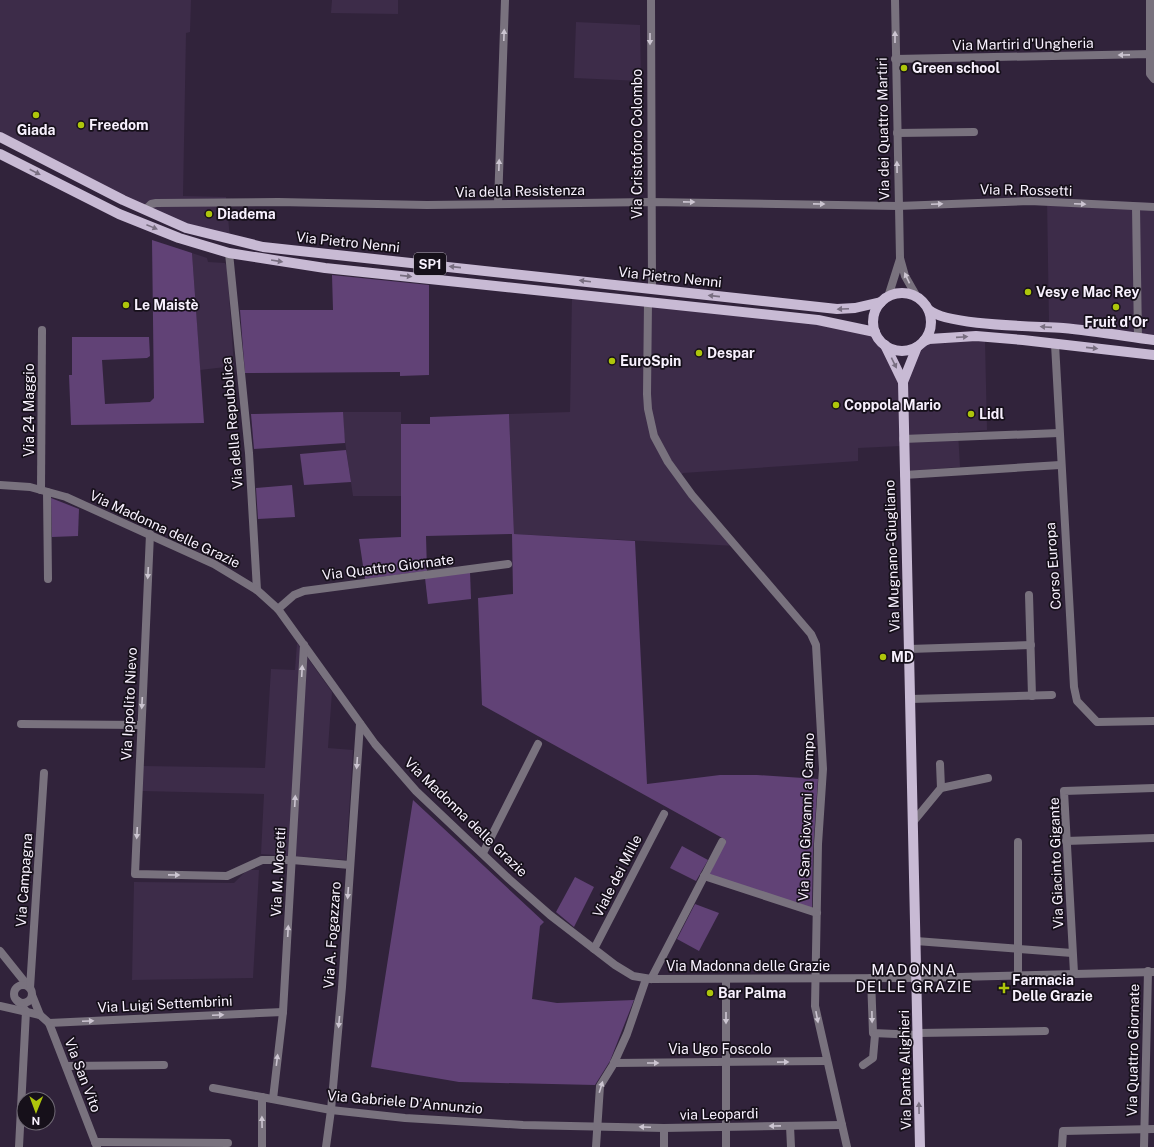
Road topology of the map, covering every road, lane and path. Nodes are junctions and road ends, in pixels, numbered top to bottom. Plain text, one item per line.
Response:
1 (505, 0) edge
2 (650, 0) edge
3 (895, 0) edge
4 (1150, 0) edge
5 (1150, 54) junction
6 (895, 60) junction
7 (1154, 79) edge
8 (974, 132) dead end
9 (897, 133) junction
10 (0, 138) edge
11 (0, 154) edge
12 (650, 202) junction
13 (498, 204) junction
14 (898, 206) junction
15 (1136, 207) junction
16 (1154, 207) edge
17 (145, 210) junction
18 (229, 253) junction
19 (900, 258) junction
20 (652, 289) junction
21 (917, 297) junction
22 (885, 299) junction
23 (648, 302) junction
24 (929, 310) junction
25 (42, 330) dead end
26 (875, 332) junction
27 (1138, 338) junction
28 (1154, 340) edge
29 (920, 344) junction
30 (1055, 344) junction
31 (885, 345) junction
32 (1154, 355) edge
33 (903, 382) junction
34 (1059, 433) junction
35 (903, 439) junction
36 (1060, 465) junction
37 (904, 475) junction
38 (0, 485) edge
39 (44, 491) junction
40 (150, 534) junction
41 (508, 564) dead end
42 (48, 579) dead end
43 (257, 590) junction
44 (1029, 595) dead end
45 (278, 609) junction
46 (304, 645) junction
47 (1031, 645) junction
48 (909, 649) junction
49 (1052, 695) dead end
50 (1032, 696) junction
51 (910, 699) junction
52 (1154, 721) edge
53 (21, 724) dead end
54 (360, 724) junction
55 (141, 725) junction
56 (538, 744) dead end
57 (940, 764) dead end
58 (44, 773) dead end
59 (988, 778) dead end
60 (941, 788) junction
61 (1154, 788) edge
62 (664, 814) dead end
63 (913, 823) junction
64 (1154, 838) edge
65 (1066, 841) junction
66 (722, 842) dead end
67 (1018, 842) dead end
68 (483, 853) junction
69 (292, 860) junction
70 (350, 865) junction
71 (704, 876) junction
72 (817, 913) junction
73 (916, 941) junction
74 (594, 949) junction
75 (1018, 949) junction
76 (0, 951) edge
77 (1072, 953) junction
78 (17, 972) junction
79 (1151, 972) edge
80 (1074, 973) junction
81 (1018, 975) junction
82 (814, 978) junction
83 (871, 978) junction
84 (917, 978) junction
85 (648, 979) junction
86 (726, 979) junction
87 (23, 998) junction
88 (0, 1005) edge
89 (283, 1012) junction
90 (40, 1016) junction
91 (49, 1023) junction
92 (1045, 1031) dead end
93 (918, 1034) junction
94 (875, 1035) junction
95 (827, 1061) junction
96 (726, 1062) junction
97 (614, 1063) junction
98 (164, 1065) dead end
99 (863, 1065) dead end
100 (67, 1066) junction
101 (213, 1088) dead end
102 (262, 1097) junction
103 (273, 1099) junction
104 (331, 1110) junction
105 (842, 1125) junction
106 (597, 1126) junction
107 (790, 1126) junction
108 (726, 1127) junction
109 (664, 1128) junction
110 (1144, 1129) junction
111 (1154, 1129) edge
112 (228, 1143) dead end
113 (96, 1144) edge
114 (19, 1147) edge
115 (262, 1147) edge
116 (326, 1147) edge
117 (596, 1147) edge
118 (664, 1147) edge
119 (726, 1147) edge
120 (791, 1147) edge
121 (847, 1147) edge
122 (920, 1147) edge
123 (1062, 1147) edge
124 (1144, 1147) edge

13 -> 1 street
2 -> 12 street, Via Cristoforo Colombo
6 -> 3 street, Via dei Quattro Martiri
4 - 5 street
5 -> 6 street, Via Martiri d'Ungheria
5 - 7 street
6 - 9 street, Via dei Quattro Martiri
8 - 9 street
14 -> 9 street, Via dei Quattro Martiri
10 - 17 main road, Via Pietro Nenni / SP1
11 -> 18 main road, Via Pietro Nenni / SP1
12 - 13 street, Via della Resistenza
12 -> 14 street, Via della Resistenza
12 - 20 street, Via Cristoforo Colombo
13 - 17 street, Via della Resistenza
14 -> 15 street, Via R. Rossetti
14 - 19 street, Via dei Quattro Martiri
15 - 16 street, Via R. Rossetti
15 - 27 street
20 -> 17 main road, Via Pietro Nenni / SP1
18 -> 23 main road, Via Pietro Nenni / SP1
18 - 43 street, Via della Repubblica
21 -> 19 street, Via dei Quattro Martiri
19 - 22 street, Via dei Quattro Martiri
22 -> 20 main road, Via Pietro Nenni / SP1
21 - 22 main road
21 - 24 main road
22 - 26 main road
23 - 26 main road, Via Pietro Nenni / SP1
23 - 72 street, Via San Giovanni a Campo
27 -> 24 main road
24 - 29 main road
25 - 39 street, Via 24 Maggio
26 - 31 main road
27 - 28 main road
29 -> 30 main road
29 - 31 main road
29 - 33 main road, Via Mugnano-Giugliano
30 -> 32 main road
30 - 34 street, Corso Europa
31 -> 33 main road, Via Mugnano-Giugliano
33 - 35 main road, Via Mugnano-Giugliano
34 - 35 street
34 - 36 street, Corso Europa
35 - 37 main road, Via Mugnano-Giugliano
36 - 37 street
36 - 52 street, Corso Europa
37 - 48 main road, Via Mugnano-Giugliano
38 - 39 street, Via Madonna delle Grazie
39 - 40 street, Via Madonna delle Grazie
39 - 42 street, Via 24 Maggio
40 - 43 street, Via Madonna delle Grazie
40 -> 55 street, Via Ippolito Nievo
41 - 45 street, Via Quattro Giornate
43 - 45 street, Via Madonna delle Grazie
44 - 47 street
45 - 46 street, Via Madonna delle Grazie
46 - 54 street, Via Madonna delle Grazie
69 -> 46 street, Via M. Moretti
47 - 48 street
47 - 50 street
48 - 51 main road, Via Mugnano-Giugliano
49 - 50 street
50 - 51 street
51 - 63 main road, Via Mugnano-Giugliano
53 - 55 street
54 - 68 street, Via Madonna delle Grazie
54 -> 70 street, Via A. Fogazzaro
55 -> 69 street, Via Ippolito Nievo
56 - 68 street
57 - 60 street
58 - 87 street, Via Campagna
59 - 60 street
60 - 63 street
61 - 65 street, Via Giacinto Gigante
62 - 74 street, Viale dei Mille
63 - 73 main road, Via Dante Alighieri
64 - 65 street
65 - 77 street, Via Giacinto Gigante
66 - 71 street
67 - 75 street
68 - 74 street, Via Madonna delle Grazie
69 - 70 street
89 -> 69 street, Via M. Moretti
70 -> 104 street, Via A. Fogazzaro
71 - 72 street
71 - 85 street
72 - 82 street, Via San Giovanni a Campo
73 - 75 street
73 - 84 main road, Via Dante Alighieri
74 - 85 street, Via Madonna delle Grazie
75 - 77 street
75 - 81 street
76 - 78 street
77 - 80 street, Via Giacinto Gigante
78 - 87 street
78 - 87 street
79 - 80 street, Via Madonna delle Grazie
79 - 110 street, Via Quattro Giornate
80 - 81 street, Via Madonna delle Grazie
81 - 84 street, Via Madonna delle Grazie
82 - 83 street, Via Madonna delle Grazie
82 - 86 street, Via Madonna delle Grazie
82 -> 95 street, Via San Giovanni a Campo
83 - 84 street, Via Madonna delle Grazie
83 -> 94 street
84 - 93 main road, Via Dante Alighieri
85 - 86 street, Via Madonna delle Grazie
85 - 97 street
86 -> 96 street
87 - 88 street, Via San Vito
87 - 88 street, Via San Vito
87 - 90 street
87 - 90 street, Via San Vito
87 - 114 street
91 -> 89 street, Via Luigi Settembrini
103 -> 89 street, Via M. Moretti
90 - 91 street, Via San Vito
91 - 100 street, Via San Vito
92 - 93 street
93 - 94 street
122 -> 93 main road, Via Dante Alighieri
94 - 99 street
96 -> 95 street, Via Ugo Foscolo
95 - 105 street, Via San Giovanni a Campo
97 -> 96 street, Via Ugo Foscolo
96 - 108 street
106 -> 97 street
98 - 100 street
100 - 113 street, Via San Vito
101 - 102 street, Via Gabriele D'Annunzio
102 - 103 street, Via Gabriele D'Annunzio
115 -> 102 street
103 - 104 street, Via Gabriele D'Annunzio
104 - 106 street, Via Gabriele D'Annunzio
104 - 116 street, Via A. Fogazzaro
105 - 107 street, via Leopardi
105 - 121 street, Via San Giovanni a Campo
109 -> 106 street, via Leopardi
106 - 117 street
107 -> 108 street, via Leopardi
107 - 120 street
108 - 109 street, via Leopardi
108 - 119 street
109 - 118 street
110 - 111 street, Via Quattro Giornate
110 - 123 street, Via Quattro Giornate
110 - 124 street
112 - 113 street

